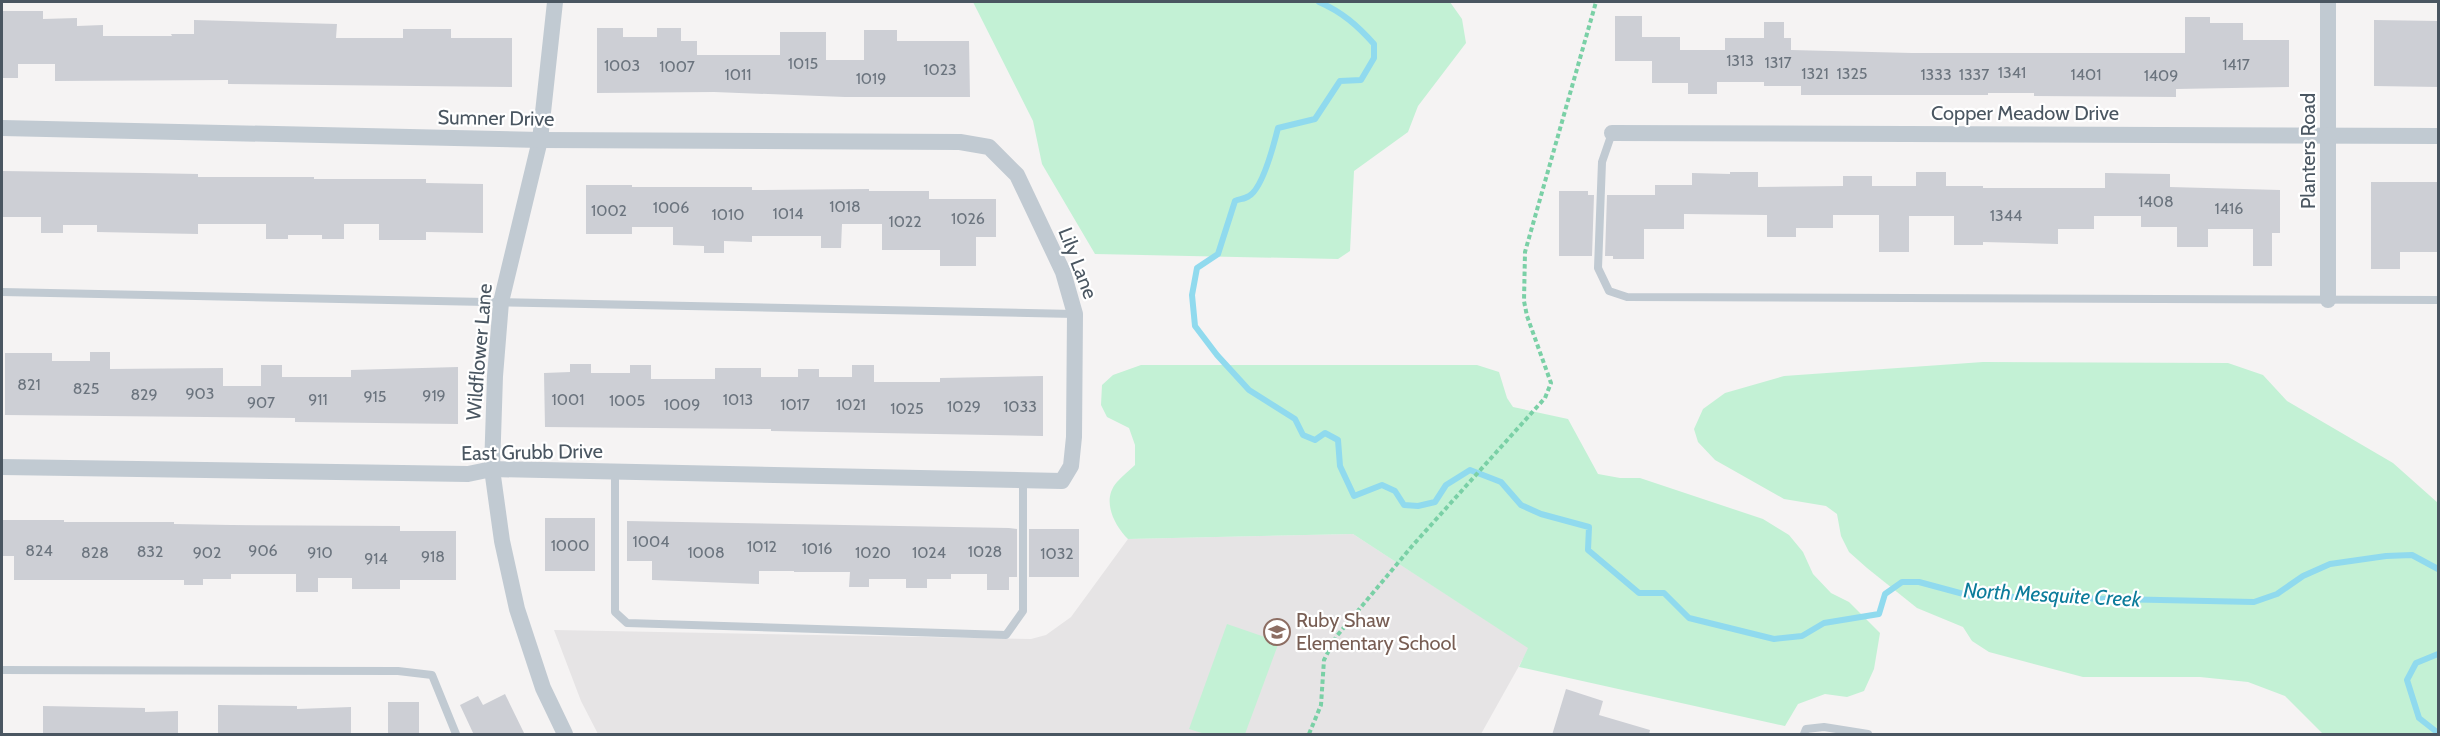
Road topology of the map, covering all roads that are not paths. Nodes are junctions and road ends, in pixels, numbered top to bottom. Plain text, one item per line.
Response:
1 (555, 2) edge
2 (2328, 2) edge
3 (2, 128) edge
4 (1612, 133) joint
5 (2329, 135) junction
6 (2439, 136) edge
7 (540, 140) junction
8 (989, 147) joint
9 (2, 292) edge
10 (2328, 300) junction
11 (2439, 300) edge
12 (501, 302) junction
13 (1075, 314) junction
14 (2, 467) edge
15 (492, 469) junction
16 (615, 472) junction
17 (1023, 480) junction
18 (1062, 481) joint
19 (2, 670) edge
20 (456, 735) edge
21 (566, 735) edge
22 (1804, 735) edge
23 (1868, 735) edge

1 - 7 street, Wildflower Lane
2 - 5 street, Planters Road
3 - 7 street, Sumner Drive
4 - 5 street, Copper Meadow Drive
4 - 10 lane
5 - 6 street, Copper Meadow Drive
5 - 10 street, Planters Road
7 - 8 street, Sumner Drive
7 - 12 street, Wildflower Lane
8 - 13 street, Lily Lane
9 - 12 lane
10 - 11 lane
12 - 13 lane
12 - 15 street, Wildflower Lane
13 - 18 street, Lily Lane
14 - 15 street, East Grubb Drive
15 - 16 street, East Grubb Drive
15 - 21 street, Wildflower Lane
16 - 17 street, East Grubb Drive
16 - 17 lane
17 - 18 street, East Grubb Drive
19 - 20 lane
22 - 23 lane

